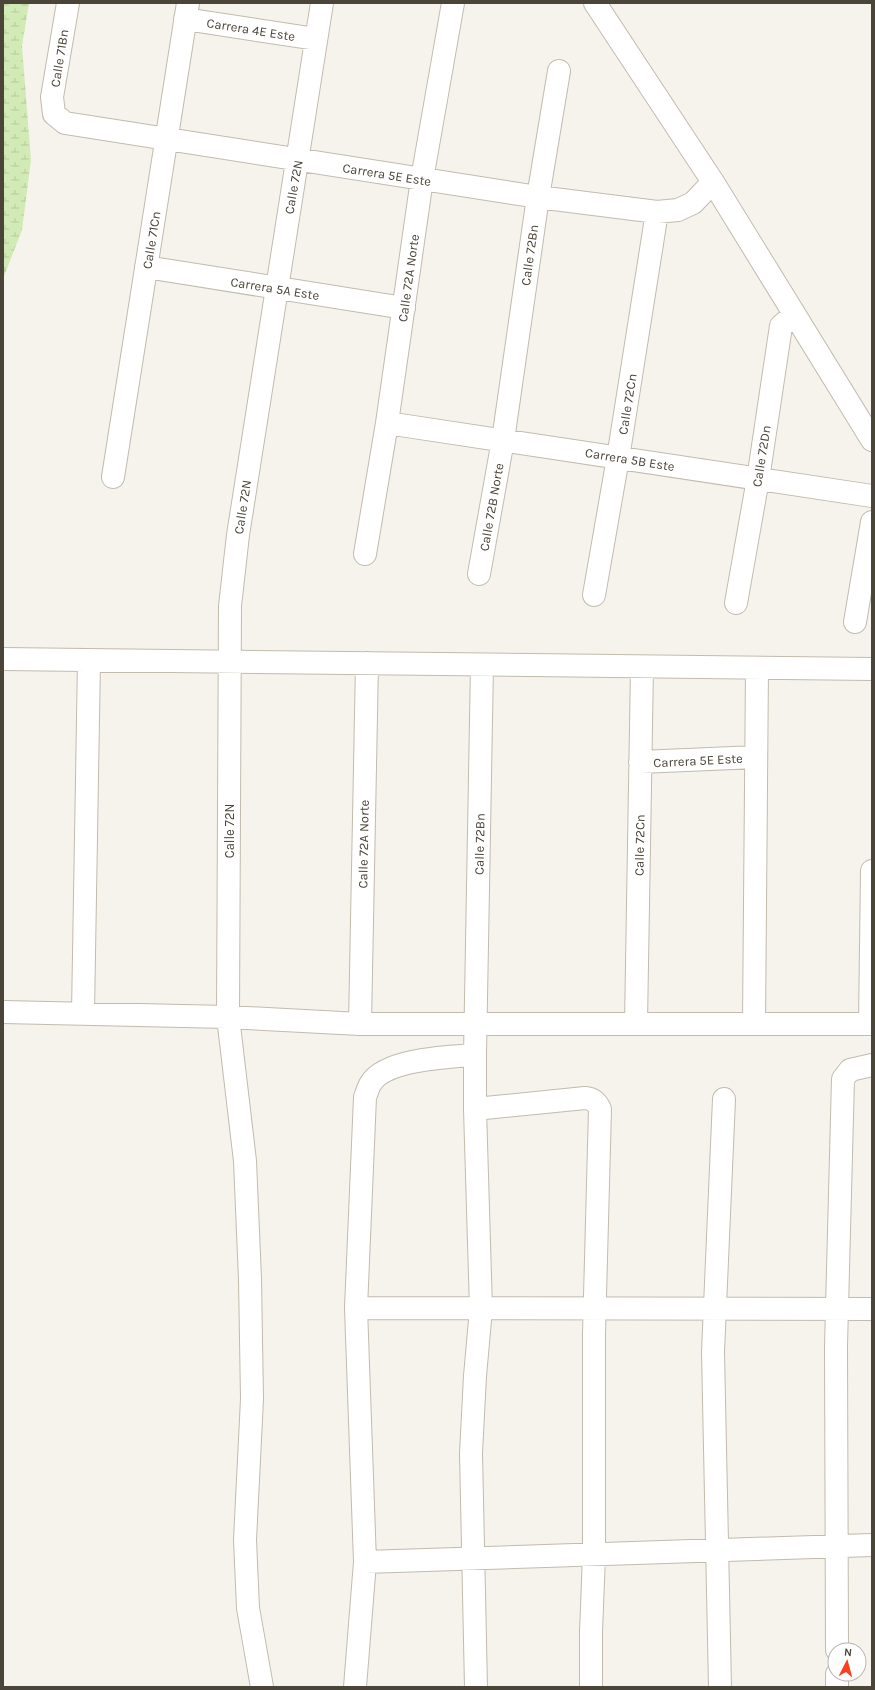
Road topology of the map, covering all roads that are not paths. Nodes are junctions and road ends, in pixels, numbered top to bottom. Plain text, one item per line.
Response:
1 (68, 3) edge
2 (322, 3) edge
3 (453, 3) edge
4 (595, 3) edge
5 (187, 11) edge
6 (316, 39) junction
7 (559, 71) dead end
8 (54, 114) joint
9 (166, 139) junction
10 (298, 160) junction
11 (422, 179) junction
12 (714, 182) junction
13 (538, 197) junction
14 (657, 212) junction
15 (146, 267) junction
16 (276, 288) junction
17 (404, 308) junction
18 (794, 315) junction
19 (387, 423) junction
20 (503, 440) junction
21 (872, 440) edge
22 (618, 458) junction
23 (114, 477) dead end
24 (758, 479) junction
25 (872, 496) edge
26 (872, 522) edge
27 (365, 554) dead end
28 (479, 574) dead end
29 (594, 595) dead end
30 (736, 602) dead end
31 (855, 622) dead end
32 (3, 659) edge
33 (89, 660) junction
34 (229, 662) junction
35 (367, 663) junction
36 (482, 665) junction
37 (642, 666) junction
38 (757, 668) junction
39 (872, 669) edge
40 (756, 757) junction
41 (640, 762) junction
42 (872, 871) edge
43 (3, 1012) edge
44 (83, 1013) junction
45 (228, 1017) junction
46 (476, 1023) junction
47 (360, 1024) junction
48 (636, 1024) junction
49 (754, 1024) junction
50 (871, 1024) edge
51 (475, 1055) junction
52 (872, 1065) edge
53 (724, 1099) dead end
54 (475, 1109) junction
55 (356, 1308) junction
56 (481, 1309) junction
57 (595, 1309) junction
58 (715, 1309) junction
59 (836, 1309) junction
60 (872, 1309) edge
61 (872, 1545) edge
62 (838, 1546) junction
63 (717, 1550) junction
64 (594, 1554) junction
65 (474, 1559) junction
66 (365, 1562) junction
67 (837, 1642) edge
68 (267, 1684) edge
69 (355, 1687) edge
70 (476, 1687) edge
71 (591, 1687) edge
72 (720, 1687) edge

1 - 8 street, Calle 71Bn
2 - 6 street, Calle 72N
3 - 11 street, Calle 72A Norte
4 - 12 street
5 - 6 street, Carrera 4E Este
5 - 9 street, Calle 71Cn
6 - 10 street, Calle 72N
7 - 13 street, Calle 72Bn
8 - 9 street, Carrera 5E Este
9 - 10 street, Carrera 5E Este
9 - 15 street, Calle 71Cn
10 - 11 street, Carrera 5E Este
10 - 16 street, Calle 72N
11 - 13 street, Carrera 5E Este
11 - 17 street, Calle 72A Norte
12 - 14 street, Carrera 5E Este
12 - 18 street
13 - 14 street, Carrera 5E Este
13 - 20 street, Calle 72Bn
14 - 22 street, Calle 72Cn
15 - 16 street, Carrera 5A Este
15 - 23 street, Calle 71Cn
16 - 17 street, Carrera 5A Este
16 - 34 street, Calle 72N
17 - 19 street, Calle 72A Norte
18 - 21 street
18 - 24 street, Calle 72Dn
19 - 20 street, Carrera 5B Este
19 - 27 street, Calle 72A Norte
20 - 22 street, Carrera 5B Este
20 - 28 street, Calle 72B Norte
22 - 24 street, Carrera 5B Este
22 - 29 street, Calle 72Cn
24 - 25 street, Carrera 5B Este
24 - 30 street, Calle 72Dn
26 - 31 street
32 - 33 street
33 - 34 street
33 - 44 street
34 - 35 street
34 - 45 street, Calle 72N
35 - 36 street
35 - 47 street, Calle 72A Norte
36 - 37 street
36 - 46 street, Calle 72Bn
37 - 38 street
37 - 41 street, Calle 72Cn
38 - 39 street
38 - 40 street
40 - 41 street, Carrera 5E Este
40 - 49 street
41 - 48 street, Calle 72Cn
42 - 50 street
43 - 44 street
44 - 45 street
45 - 47 street
45 - 68 street, Calle 72N
46 - 47 street
46 - 48 street
46 - 51 street, Calle 72Bn
48 - 49 street
49 - 50 street
51 - 54 street, Calle 72Bn
51 - 55 street
52 - 59 street
53 - 58 street
54 - 56 street, Calle 72Bn
54 - 57 street
55 - 56 street
55 - 66 street
56 - 57 street
56 - 65 street, Calle 72Bn
57 - 58 street
57 - 64 street
58 - 59 street
58 - 63 street
59 - 60 street
59 - 62 street
61 - 62 street
62 - 63 street
62 - 67 street
63 - 64 street
63 - 72 street
64 - 65 street
64 - 71 street
65 - 66 street
65 - 70 street, Calle 72Bn
66 - 69 street

